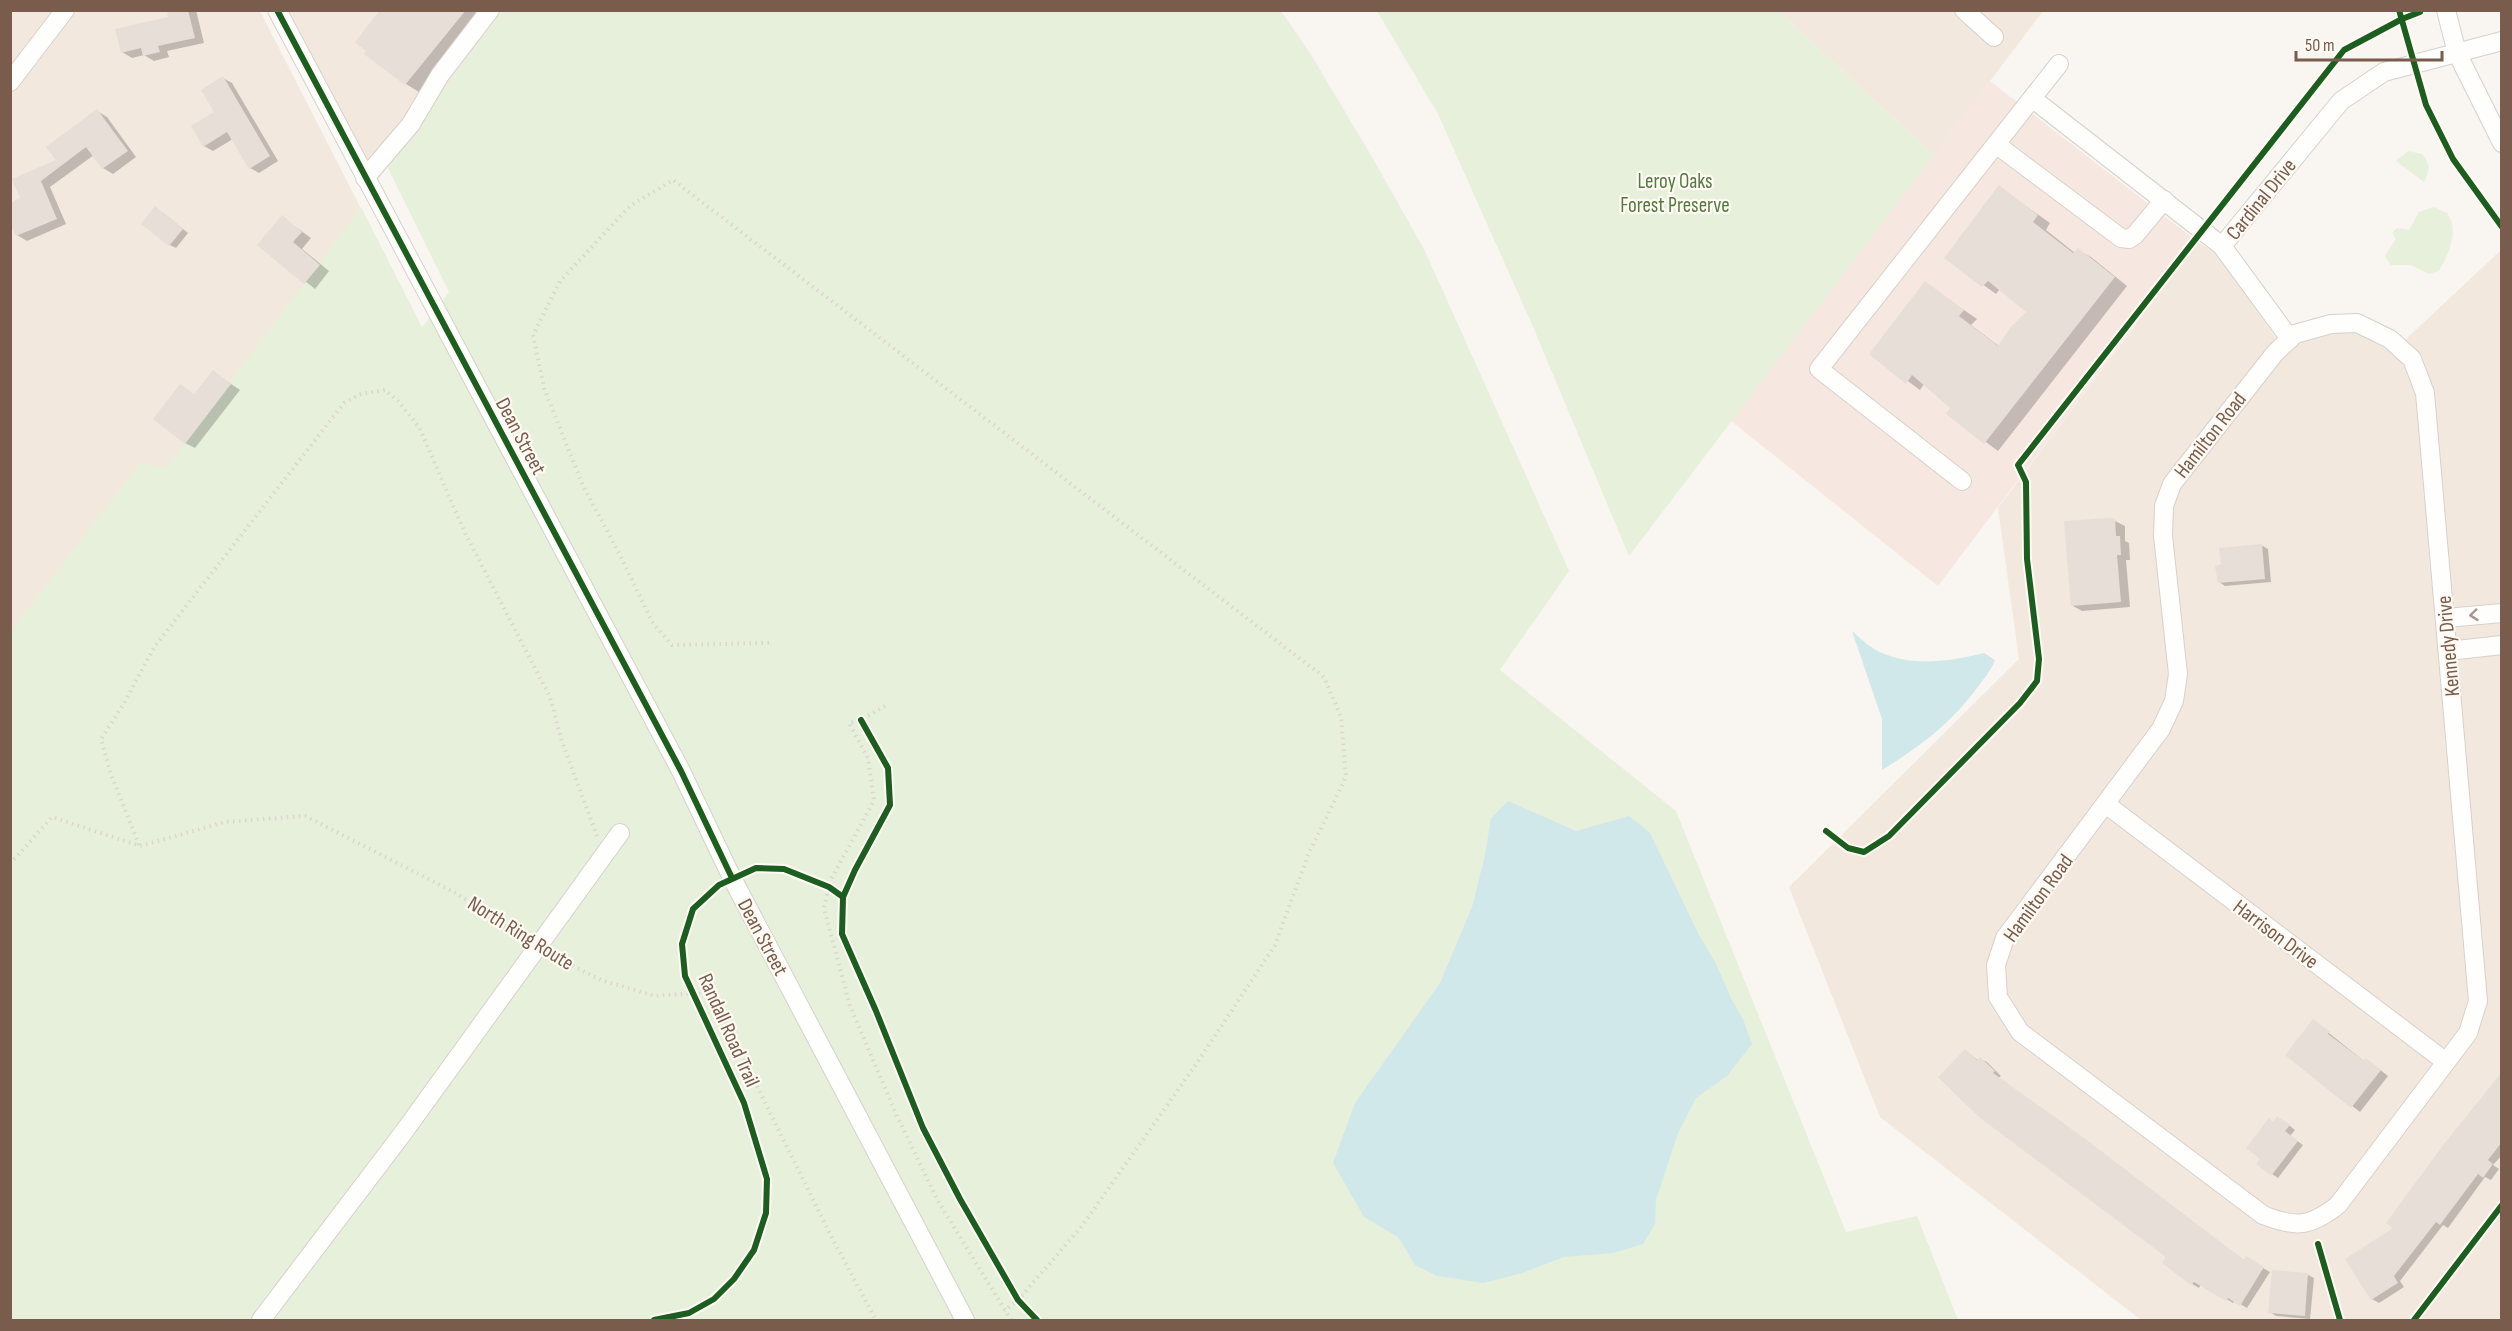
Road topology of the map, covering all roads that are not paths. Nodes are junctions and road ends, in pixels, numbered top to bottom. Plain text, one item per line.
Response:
1 (65, 10) edge
2 (277, 10) edge
3 (490, 10) edge
4 (1964, 10) edge
5 (2446, 10) edge
6 (1994, 38) dead end
7 (2502, 41) edge
8 (2457, 53) junction
9 (2060, 64) dead end
10 (10, 82) edge
11 (2033, 99) junction
12 (2502, 143) edge
13 (1997, 144) junction
14 (365, 178) junction
15 (2163, 200) junction
16 (2222, 246) junction
17 (2289, 339) junction
18 (1962, 481) dead end
19 (2502, 613) edge
20 (2446, 618) junction
21 (2502, 645) edge
22 (2448, 651) junction
23 (2107, 805) junction
24 (621, 833) dead end
25 (2446, 1062) junction
26 (261, 1320) edge
27 (965, 1320) edge

1 - 10 street
2 - 14 street, Dean Street
3 - 14 street
4 - 6 street
5 - 8 street
7 - 8 street, Cardinal Drive
8 - 12 street
8 - 16 street, Cardinal Drive
9 - 11 street
11 - 13 street
11 - 15 street, Cardinal Drive
13 - 15 street
13 - 18 street
14 - 27 street, Dean Street
15 - 16 street, Cardinal Drive
16 - 17 street
17 - 20 street, Kennedy Drive
17 - 23 street, Hamilton Road
19 -> 20 street
20 - 22 street, Kennedy Drive
21 - 22 street
22 - 25 street, Kennedy Drive
23 - 25 street, Harrison Drive
23 - 25 street, Hamilton Road
24 - 26 street

